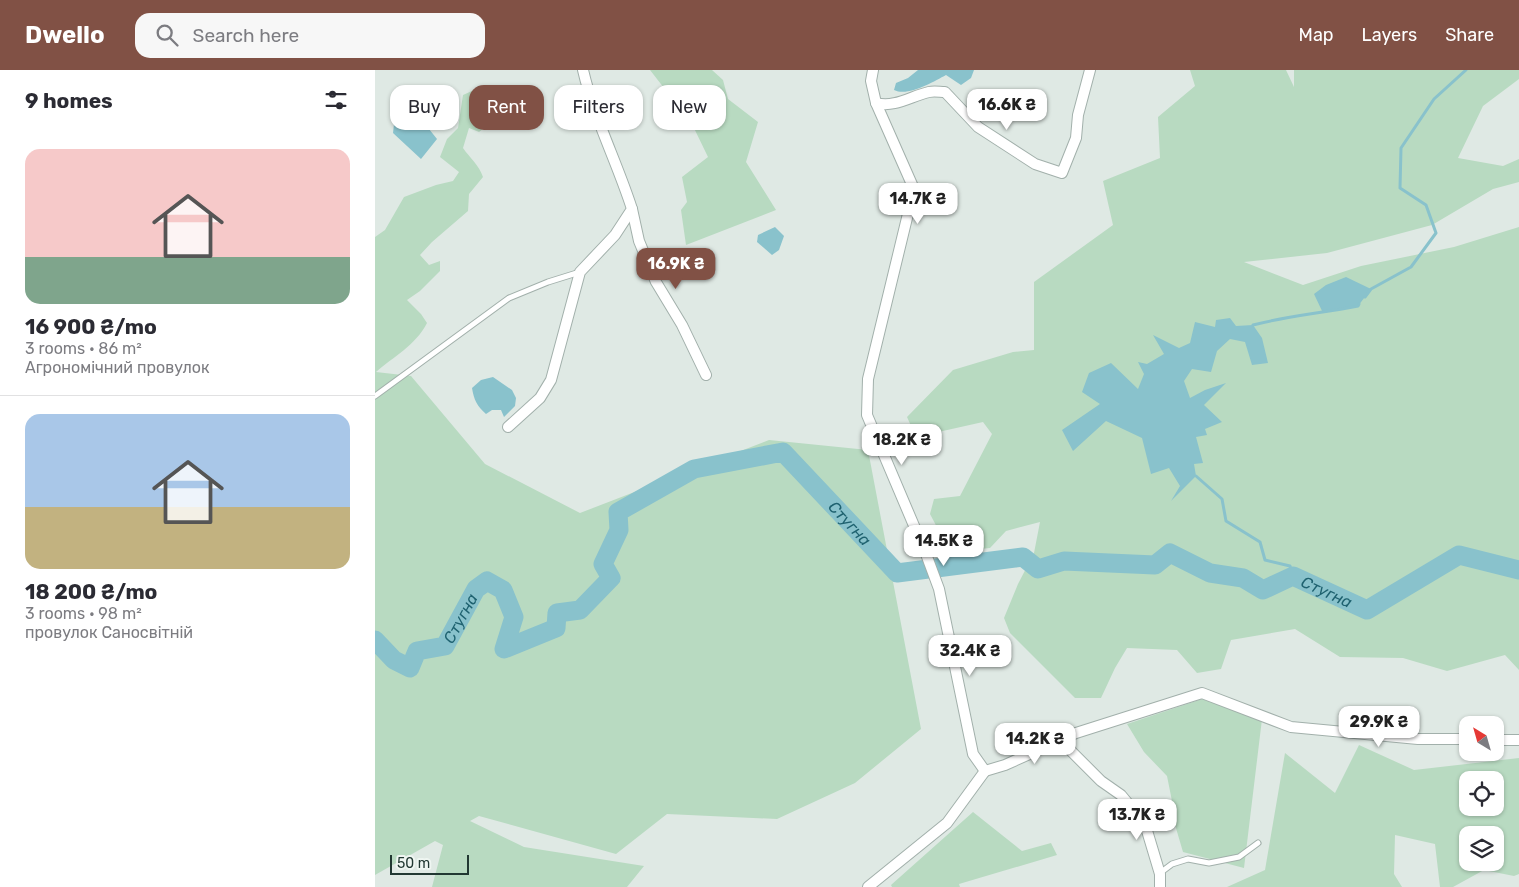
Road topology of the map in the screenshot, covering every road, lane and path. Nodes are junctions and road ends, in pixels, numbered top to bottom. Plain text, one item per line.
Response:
1 (583, 70) edge
2 (873, 70) edge
3 (1090, 70) edge
4 (876, 103) junction
5 (632, 209) junction
6 (580, 272) junction
7 (706, 375) dead end
8 (375, 396) edge
9 (508, 427) dead end
10 (1060, 740) junction
11 (1459, 740) edge
12 (1504, 740) edge
13 (1519, 740) edge
14 (985, 771) junction
15 (1259, 843) dead end
16 (1160, 874) junction
17 (868, 887) edge
18 (1159, 887) edge

1 - 5 street
2 - 4 street
3 - 4 street
4 - 14 street
5 - 6 street
5 - 7 street
6 - 8 lane
6 - 9 street
10 - 11 street
10 - 14 street
10 - 16 street
12 - 13 street
14 - 17 street
15 - 16 lane
16 - 18 street

